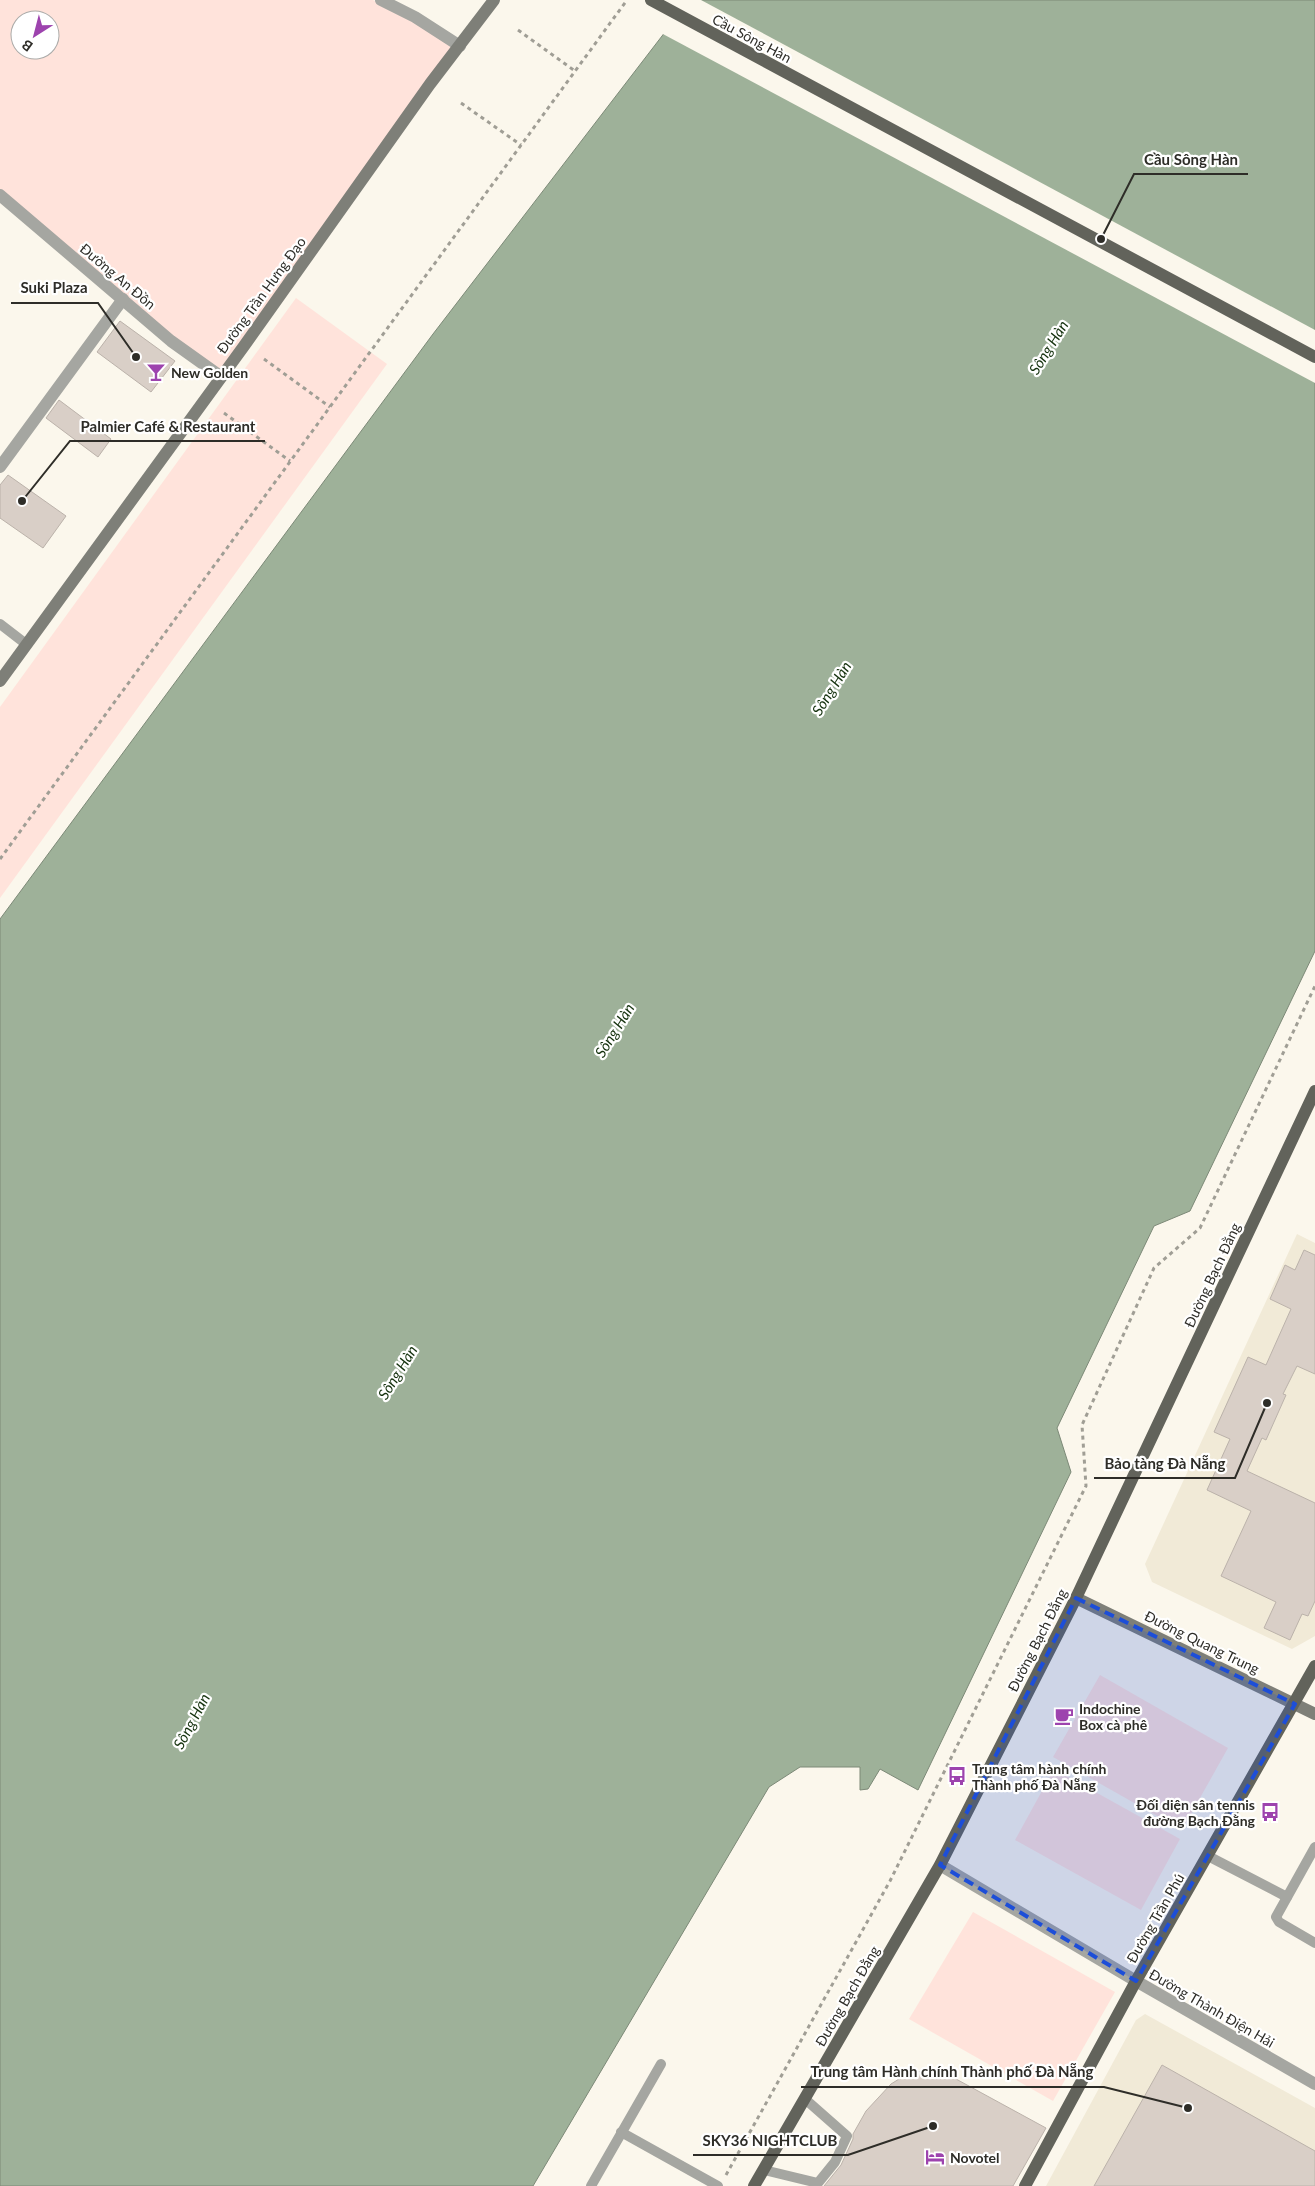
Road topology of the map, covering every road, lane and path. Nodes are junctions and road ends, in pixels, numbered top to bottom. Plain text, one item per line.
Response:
1 (381, 0) edge
2 (494, 0) edge
3 (627, 0) edge
4 (651, 0) edge
5 (518, 30) dead end
6 (460, 46) junction
7 (575, 71) junction
8 (462, 103) dead end
9 (521, 145) junction
10 (0, 195) edge
11 (123, 299) junction
12 (1315, 358) edge
13 (264, 359) dead end
14 (220, 376) junction
15 (330, 407) junction
16 (224, 413) dead end
17 (290, 461) junction
18 (0, 467) edge
19 (0, 624) edge
20 (26, 644) junction
21 (0, 681) edge
22 (0, 859) edge
23 (1315, 986) edge
24 (1315, 1091) edge
25 (1076, 1598) junction
26 (1315, 1666) edge
27 (1295, 1704) junction
28 (1315, 1714) edge
29 (1315, 1847) edge
30 (1208, 1856) junction
31 (940, 1865) junction
32 (1287, 1897) junction
33 (1315, 1943) edge
34 (1136, 1981) junction
35 (661, 2064) dead end
36 (1315, 2084) edge
37 (805, 2098) junction
38 (621, 2132) junction
39 (764, 2170) junction
40 (724, 2177) dead end
41 (591, 2186) edge
42 (718, 2186) edge
43 (754, 2186) edge
44 (1025, 2186) edge

1 - 6 street
2 - 6 main road, Đường Trần Hưng Đạo
3 - 7 path
4 - 12 main road, Cầu Sông Hàn
5 - 7 path
6 - 14 main road, Đường Trần Hưng Đạo
7 - 9 path
8 - 9 path
9 - 15 path
10 - 11 street, Đường An Đồn
11 - 14 street, Đường An Đồn
11 - 18 street
13 - 15 path
14 - 20 main road, Đường Trần Hưng Đạo
15 - 17 path
16 - 17 path
17 - 22 path
19 - 20 lane
20 - 21 main road, Đường Trần Hưng Đạo
23 - 40 path
24 - 25 main road, Đường Bạch Đằng
25 - 27 main road, Đường Quang Trung
25 - 31 main road, Đường Bạch Đằng
26 - 27 main road, Đường Trần Phú
27 - 28 main road, Đường Quang Trung
27 - 30 main road, Đường Trần Phú
29 - 32 lane
30 - 32 lane
30 - 34 main road, Đường Trần Phú
31 - 34 street, Đường Thành Điện Hải
31 - 37 main road, Đường Bạch Đằng
32 - 33 lane
34 - 36 street, Đường Thành Điện Hải
34 - 44 main road, Đường Trần Phú
35 - 38 lane
37 - 39 main road, Đường Bạch Đằng
37 - 39 lane
38 - 41 lane
38 - 42 lane
39 - 43 main road, Đường Bạch Đằng

